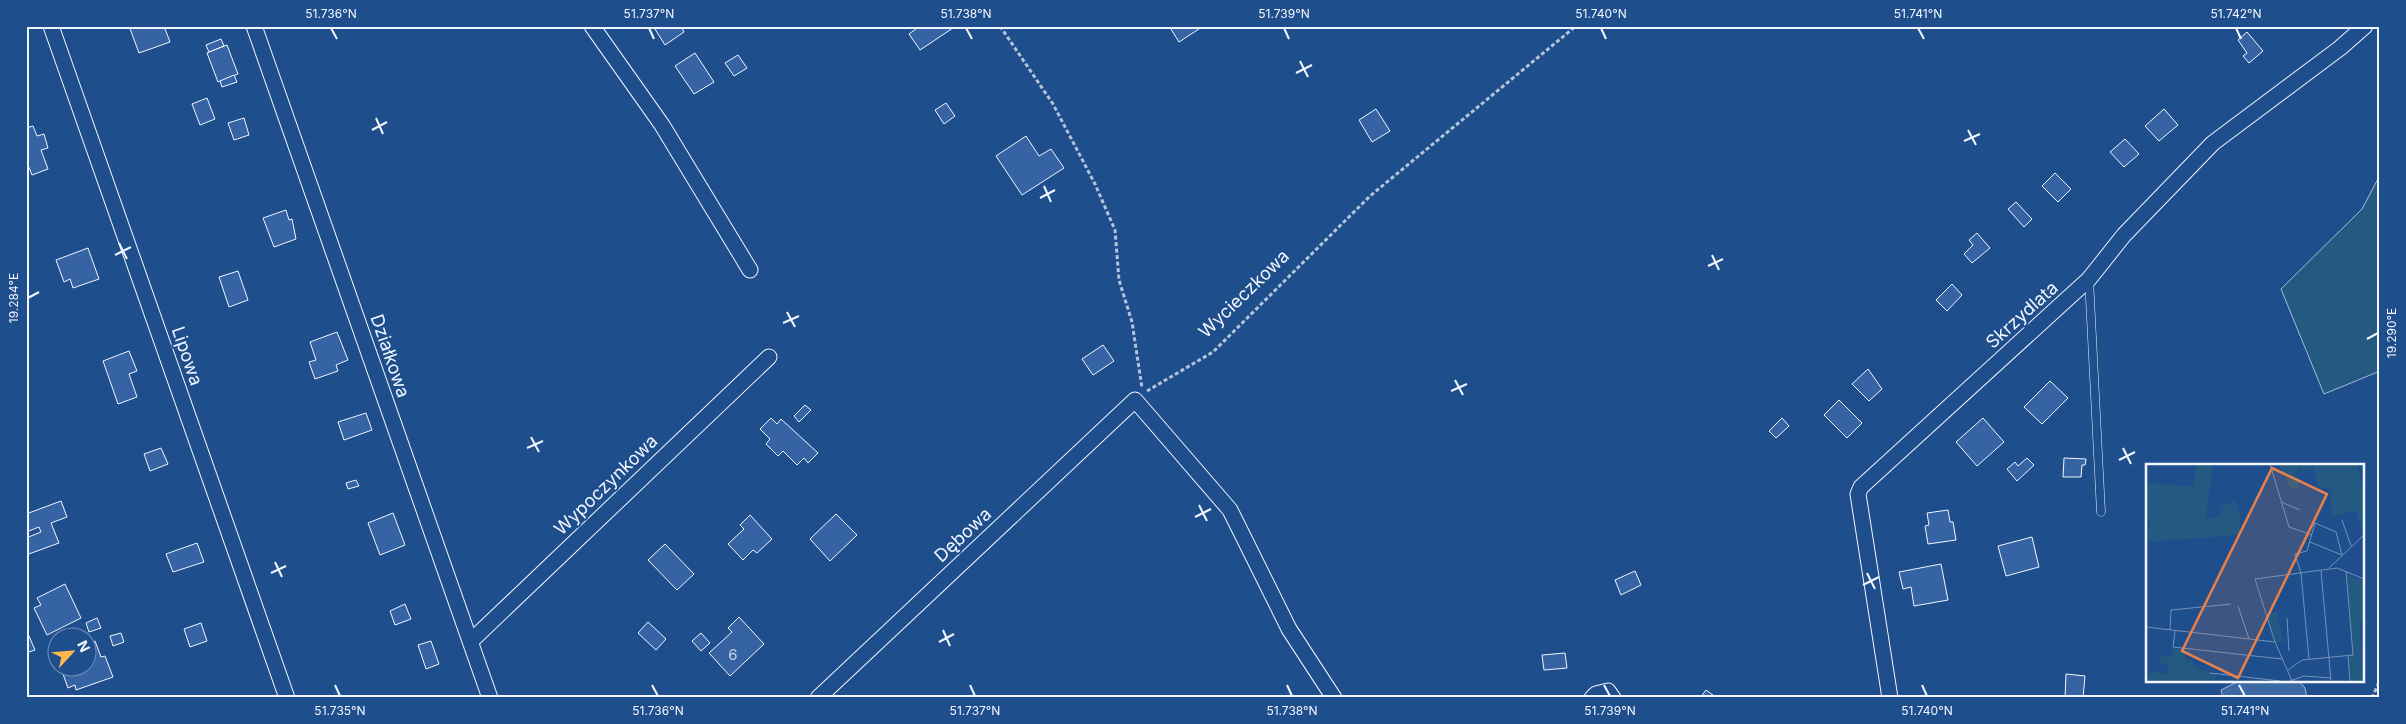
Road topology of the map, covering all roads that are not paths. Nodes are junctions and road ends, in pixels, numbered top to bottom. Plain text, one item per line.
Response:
1 (51, 26) edge
2 (254, 26) edge
3 (592, 26) edge
4 (2365, 26) edge
5 (750, 270) dead end
6 (2090, 280) junction
7 (769, 357) dead end
8 (2101, 512) dead end
9 (471, 641) junction
10 (287, 698) edge
11 (490, 698) edge
12 (818, 698) edge
13 (1334, 698) edge
14 (1592, 698) edge
15 (1613, 698) edge
16 (1890, 698) edge

1 - 10 street, Lipowa
2 - 9 street, Działkowa
3 - 5 street
4 - 6 street, Skrzydlata
6 - 8 lane
6 - 16 street, Skrzydlata
7 - 9 street, Wypoczynkowa
9 - 11 street, Działkowa
12 - 13 street, Dębowa
14 - 15 street

